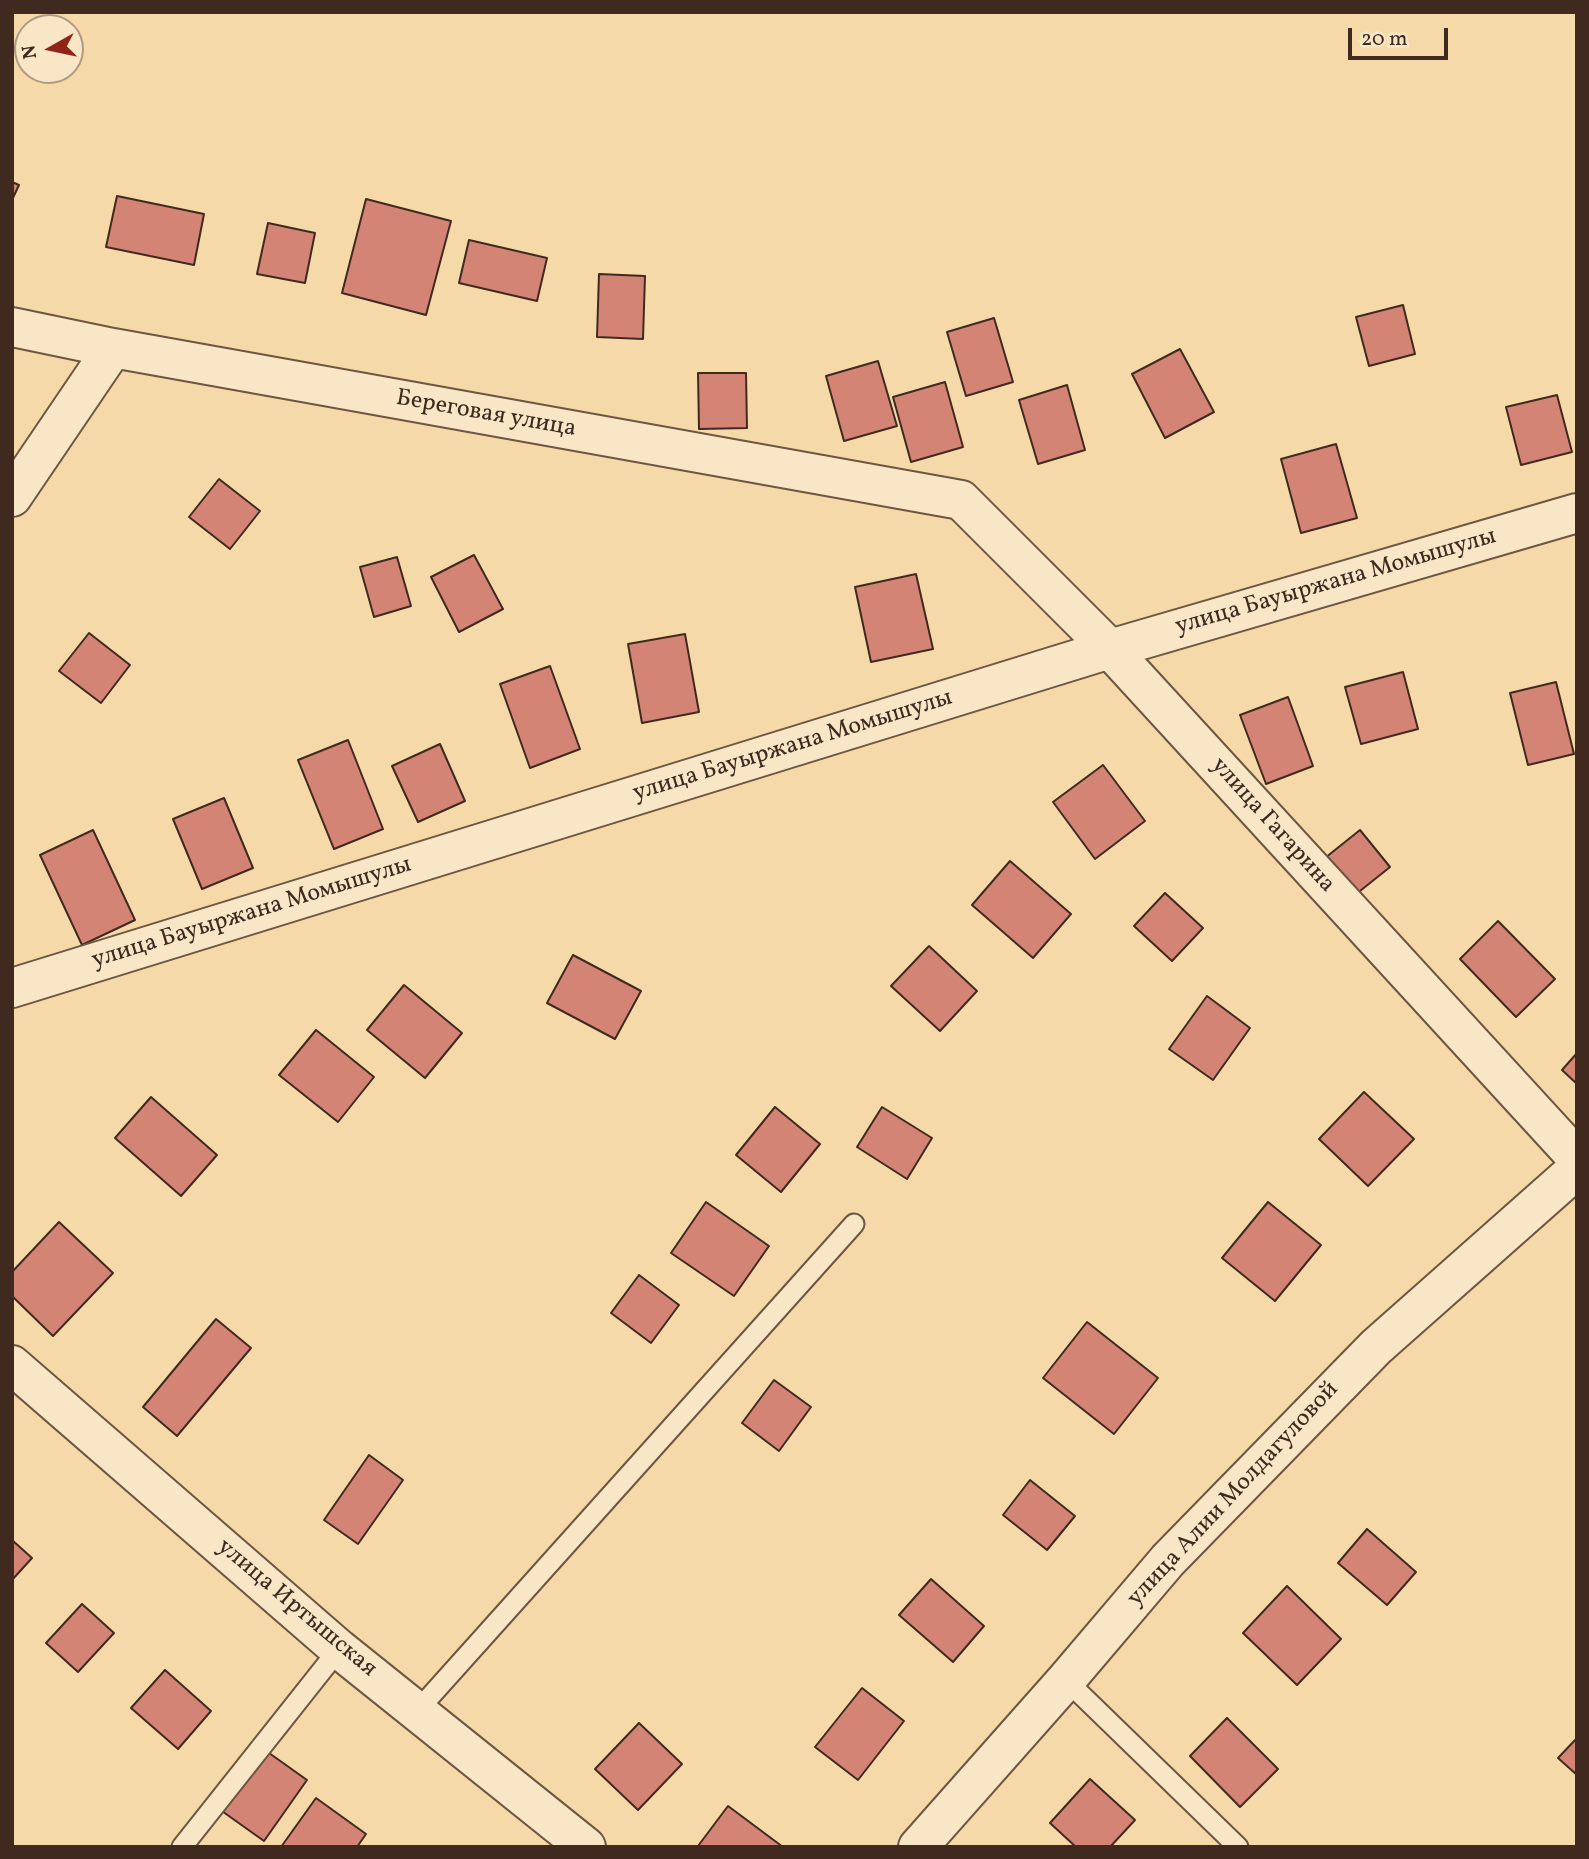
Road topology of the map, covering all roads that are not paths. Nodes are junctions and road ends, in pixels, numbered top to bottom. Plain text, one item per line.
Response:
1 (12, 327) edge
2 (113, 348) junction
3 (12, 496) edge
4 (961, 500) joint
5 (1577, 513) edge
6 (1111, 649) junction
7 (12, 988) edge
8 (1577, 1158) edge
9 (1577, 1169) edge
10 (854, 1224) dead end
11 (12, 1365) edge
12 (339, 1648) junction
13 (1066, 1680) junction
14 (418, 1710) junction
15 (183, 1847) edge
16 (586, 1847) edge
17 (918, 1847) edge
18 (1238, 1847) edge

1 - 2 street, Береговая улица
2 - 3 street
2 - 4 street, Береговая улица
4 - 6 street, улица Гагарина
5 - 6 street, улица Бауыржана Момышулы
6 - 7 street, улица Бауыржана Момышулы
6 - 8 street, улица Гагарина
9 - 13 street, улица Алии Молдагуловой
10 - 14 lane
11 - 12 street, улица Иртышская
12 - 14 street, улица Иртышская
12 - 15 lane
13 - 17 street, улица Алии Молдагуловой
13 - 18 lane
14 - 16 street, улица Иртышская

